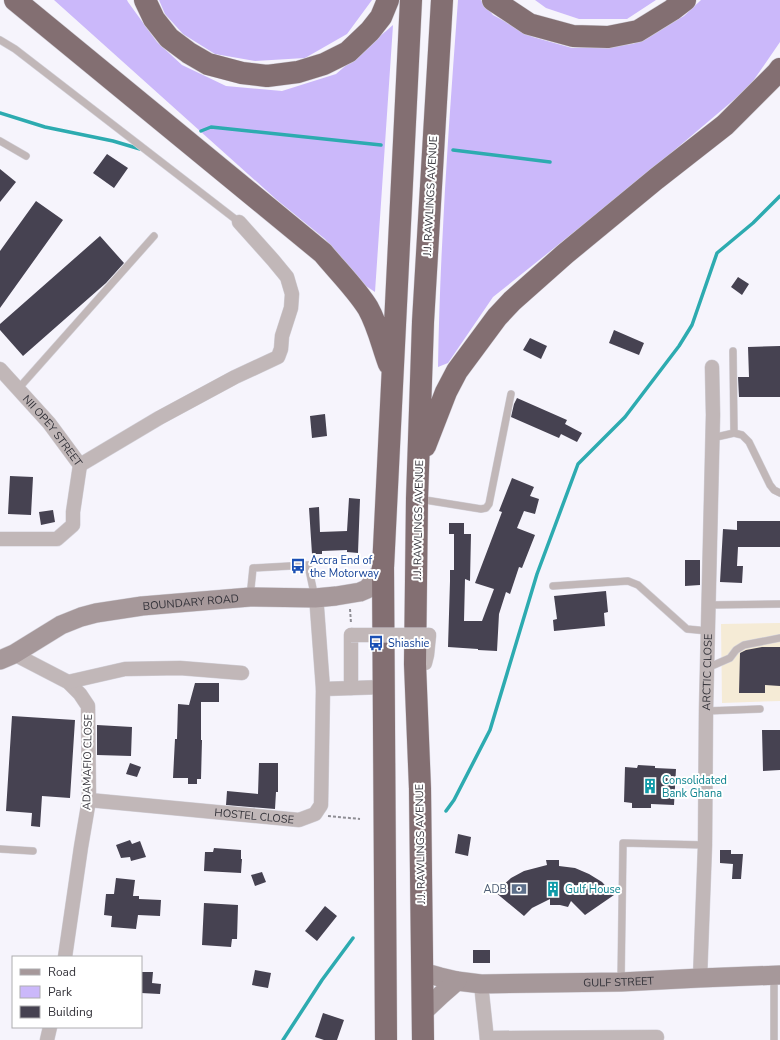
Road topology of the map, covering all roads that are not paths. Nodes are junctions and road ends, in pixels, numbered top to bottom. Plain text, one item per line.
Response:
1 (15, 0) edge
2 (145, 0) edge
3 (388, 0) edge
4 (410, 0) edge
5 (442, 0) edge
6 (492, 0) edge
7 (685, 0) edge
8 (0, 40) edge
9 (780, 69) edge
10 (0, 141) edge
11 (26, 156) dead end
12 (239, 222) joint
13 (154, 236) dead end
14 (733, 351) dead end
15 (712, 367) dead end
16 (0, 369) edge
17 (393, 376) junction
18 (18, 389) junction
19 (511, 394) dead end
20 (734, 434) junction
21 (712, 438) junction
22 (419, 460) junction
23 (80, 465) junction
24 (780, 493) edge
25 (417, 498) junction
26 (0, 539) edge
27 (383, 568) junction
28 (553, 586) dead end
29 (250, 597) junction
30 (315, 598) junction
31 (780, 604) edge
32 (708, 605) junction
33 (708, 631) junction
34 (780, 638) edge
35 (7, 657) edge
36 (415, 664) junction
37 (707, 668) junction
38 (242, 673) dead end
39 (68, 682) junction
40 (384, 687) junction
41 (350, 688) junction
42 (323, 689) junction
43 (760, 709) dead end
44 (706, 711) junction
45 (89, 800) junction
46 (705, 845) junction
47 (0, 849) edge
48 (33, 852) dead end
49 (65, 956) edge
50 (422, 972) junction
51 (777, 975) edge
52 (700, 978) junction
53 (457, 981) junction
54 (621, 982) junction
55 (481, 984) junction
56 (423, 1012) junction
57 (777, 1026) edge
58 (50, 1028) edge
59 (657, 1037) dead end
60 (487, 1039) edge
61 (47, 1040) edge
62 (386, 1040) edge
63 (423, 1040) edge
64 (774, 1040) edge

1 - 17 highway
2 - 3 highway
4 - 17 highway
5 - 22 highway, J.J. RAWLINGS AVENUE
6 - 7 highway
8 - 12 lane
9 - 22 highway
10 - 11 lane
12 - 23 street
13 - 18 lane
14 - 20 lane
15 - 21 street, ARCTIC CLOSE
16 - 18 street, NII OPEY STREET
17 - 27 highway
18 - 23 street, NII OPEY STREET
19 - 25 lane
20 - 21 lane
20 - 24 lane
21 - 32 street, ARCTIC CLOSE
22 - 25 highway, J.J. RAWLINGS AVENUE
23 - 26 street, NII OPEY STREET
25 - 36 highway, J.J. RAWLINGS AVENUE
27 - 30 street, BOUNDARY ROAD
27 - 40 highway
28 - 33 lane
29 - 30 street, BOUNDARY ROAD
29 - 30 lane
29 - 35 street, BOUNDARY ROAD
30 - 42 street
31 - 32 lane
32 - 33 street, ARCTIC CLOSE
33 - 37 street, ARCTIC CLOSE
34 - 37 lane
35 - 39 street, ADAMAFIO CLOSE
36 - 41 street, bridge
36 - 50 highway, J.J. RAWLINGS AVENUE
37 - 44 street, ARCTIC CLOSE
38 - 39 street
39 - 45 street, ADAMAFIO CLOSE
40 - 41 street
40 - 62 highway
41 - 42 street
42 - 45 street, HOSTEL CLOSE
43 - 44 lane
44 - 46 street, ARCTIC CLOSE
45 - 49 street, ADAMAFIO CLOSE
46 - 52 street, ARCTIC CLOSE
46 - 54 lane
47 - 48 lane
50 - 53 street, GULF STREET
50 - 56 highway, J.J. RAWLINGS AVENUE
51 - 52 street, GULF STREET
51 - 57 lane
52 - 54 street, GULF STREET
53 - 55 street, GULF STREET
53 - 56 street
54 - 55 street, GULF STREET
55 - 60 street
56 - 63 highway, J.J. RAWLINGS AVENUE
57 - 64 lane
58 - 61 street
59 - 60 street

